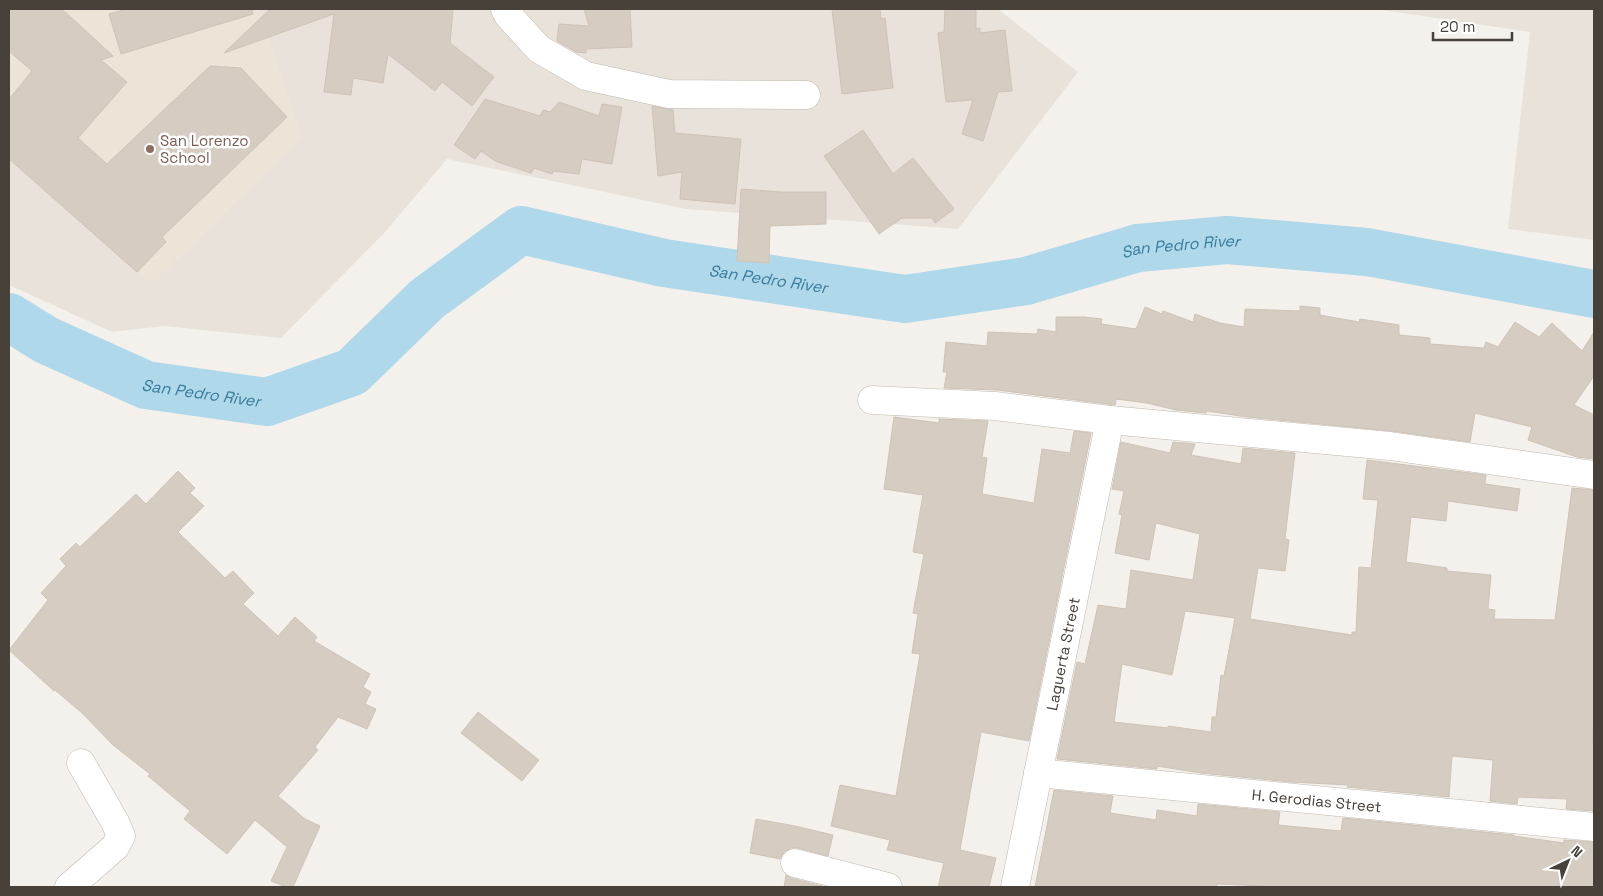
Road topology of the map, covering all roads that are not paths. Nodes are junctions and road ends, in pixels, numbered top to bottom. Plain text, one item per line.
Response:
1 (505, 9) edge
2 (806, 95) dead end
3 (872, 400) dead end
4 (1110, 420) junction
5 (1594, 476) edge
6 (81, 763) dead end
7 (1038, 772) junction
8 (1594, 827) edge
9 (796, 863) dead end
10 (69, 887) edge
11 (888, 887) edge
12 (1015, 887) edge

1 - 2 street
3 - 4 street
4 - 5 street
4 - 7 street, Laguerta Street
6 - 10 street
7 - 8 street, H. Gerodias Street
7 - 12 street, Laguerta Street
9 - 11 street

